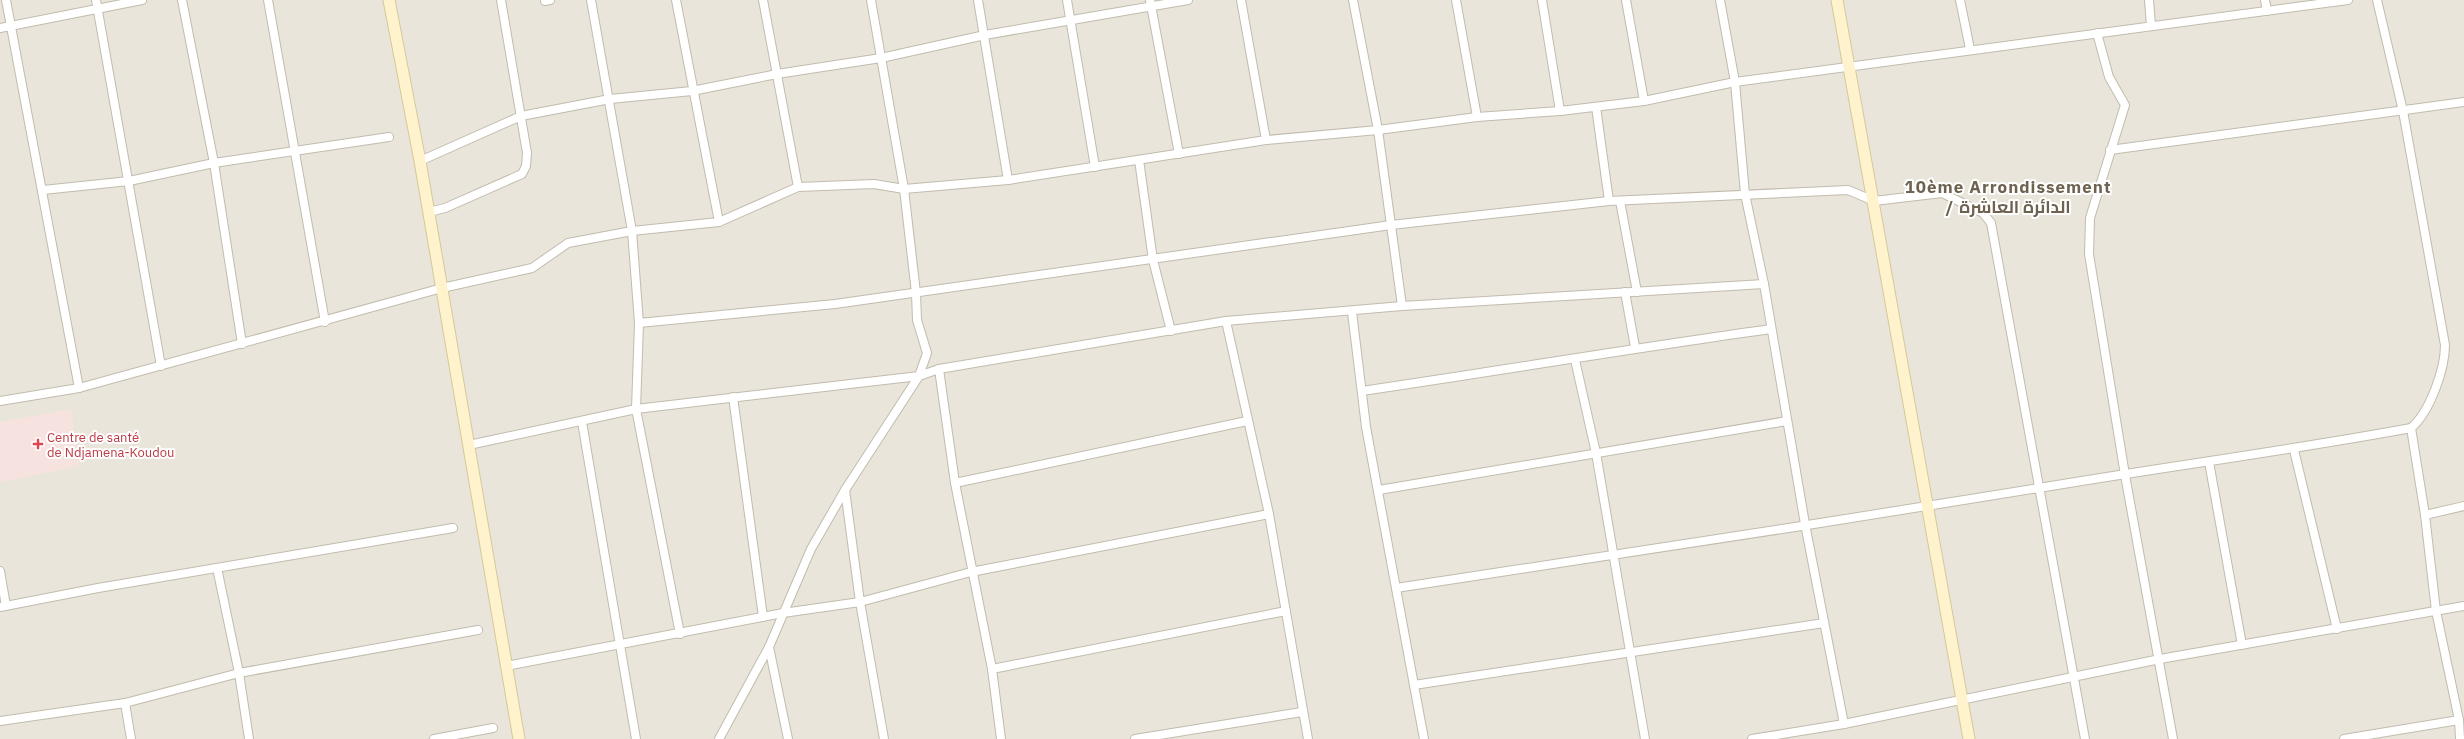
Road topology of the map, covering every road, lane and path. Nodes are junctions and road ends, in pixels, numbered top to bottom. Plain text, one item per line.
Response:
1 (6, 0) edge
2 (142, 0) edge
3 (182, 0) edge
4 (268, 0) edge
5 (389, 0) edge
6 (502, 0) edge
7 (592, 0) edge
8 (676, 0) edge
9 (763, 0) edge
10 (871, 0) edge
11 (978, 0) edge
12 (1067, 0) edge
13 (1188, 0) edge
14 (1241, 0) edge
15 (1353, 0) edge
16 (1456, 0) edge
17 (1542, 0) edge
18 (1626, 0) edge
19 (1720, 0) edge
20 (1837, 0) edge
21 (1960, 0) edge
22 (2149, 0) edge
23 (2265, 0) edge
24 (2348, 0) edge
25 (2377, 0) edge
26 (1150, 3) edge
27 (97, 4) edge
28 (2267, 11) junction
29 (1071, 22) junction
30 (10, 26) junction
31 (2152, 26) junction
32 (0, 28) edge
33 (2097, 33) junction
34 (985, 35) junction
35 (1970, 49) junction
36 (881, 58) junction
37 (1849, 66) junction
38 (777, 74) junction
39 (1735, 82) junction
40 (692, 91) junction
41 (610, 99) junction
42 (1644, 101) junction
43 (2464, 102) edge
44 (1596, 107) junction
45 (1560, 111) junction
46 (2403, 111) junction
47 (521, 116) junction
48 (1477, 117) junction
49 (1378, 130) junction
50 (389, 137) dead end
51 (1266, 140) junction
52 (296, 150) junction
53 (2110, 150) junction
54 (1179, 154) junction
55 (1139, 160) junction
56 (420, 161) junction
57 (214, 163) junction
58 (1094, 167) junction
59 (1008, 180) junction
60 (129, 181) junction
61 (798, 187) junction
62 (904, 189) junction
63 (43, 190) junction
64 (1745, 194) junction
65 (1609, 201) junction
66 (1620, 201) junction
67 (1874, 202) junction
68 (429, 212) junction
69 (719, 222) junction
70 (1391, 225) junction
71 (632, 231) junction
72 (1153, 260) junction
73 (1764, 284) junction
74 (442, 288) junction
75 (1625, 292) junction
76 (1637, 292) junction
77 (916, 293) junction
78 (1402, 306) junction
79 (1352, 312) junction
80 (325, 322) junction
81 (1226, 322) junction
82 (638, 323) junction
83 (1770, 329) junction
84 (1171, 330) junction
85 (242, 344) junction
86 (1635, 347) junction
87 (1575, 360) junction
88 (161, 366) junction
89 (939, 369) junction
90 (919, 376) junction
91 (79, 388) junction
92 (1362, 392) junction
93 (733, 397) junction
94 (0, 401) edge
95 (636, 410) junction
96 (1247, 421) junction
97 (1787, 421) junction
98 (582, 422) junction
99 (2411, 428) junction
100 (469, 445) junction
101 (2294, 450) junction
102 (1596, 453) junction
103 (2210, 462) junction
104 (2125, 475) junction
105 (955, 483) junction
106 (2039, 488) junction
107 (845, 490) junction
108 (1378, 490) junction
109 (2464, 506) edge
110 (1929, 508) junction
111 (1268, 514) junction
112 (2425, 515) junction
113 (1805, 524) junction
114 (454, 528) dead end
115 (1613, 555) junction
116 (217, 568) junction
117 (0, 572) edge
118 (972, 572) junction
119 (1396, 588) junction
120 (860, 602) junction
121 (3, 606) edge
122 (2464, 606) edge
123 (1286, 611) junction
124 (2436, 611) junction
125 (783, 613) junction
126 (763, 617) junction
127 (1824, 623) junction
128 (2337, 629) junction
129 (478, 630) dead end
130 (680, 634) junction
131 (620, 645) junction
132 (2242, 645) junction
133 (769, 647) junction
134 (1630, 653) junction
135 (2160, 659) junction
136 (506, 666) junction
137 (992, 669) junction
138 (239, 673) junction
139 (2075, 677) junction
140 (1414, 685) junction
141 (1964, 700) junction
142 (125, 703) junction
143 (1302, 712) junction
144 (2459, 720) junction
145 (0, 721) edge
146 (1844, 724) junction
147 (493, 728) dead end
148 (131, 739) edge
149 (250, 739) edge
150 (434, 739) edge
151 (519, 739) edge
152 (636, 739) edge
153 (719, 739) edge
154 (788, 739) edge
155 (884, 739) edge
156 (1001, 739) edge
157 (1135, 739) edge
158 (1308, 739) edge
159 (1424, 739) edge
160 (1645, 739) edge
161 (1752, 739) edge
162 (1970, 739) edge
163 (2085, 739) edge
164 (2173, 739) edge
165 (2344, 739) edge
166 (2460, 739) edge

1 - 30 street
2 - 27 street
3 - 57 street
4 - 52 street
5 - 56 street
6 - 47 street
7 - 41 street
8 - 40 street
9 - 38 street
10 - 36 street
11 - 34 street
12 - 29 street
13 - 26 street
14 - 51 street
15 - 49 street
16 - 48 street
17 - 45 street
18 - 42 street
19 - 39 street
20 - 37 street
21 - 35 street
22 - 31 street
23 - 28 street
24 - 28 street
25 - 46 street
26 - 29 street
26 - 54 street
27 - 30 street
27 - 60 street
28 - 31 street
29 - 34 street
29 - 58 street
30 - 32 street
30 - 63 street
31 - 33 street
33 - 35 street
33 - 53 street
34 - 36 street
34 - 59 street
35 - 37 street
36 - 38 street
36 - 62 street
37 - 39 street
37 - 67 street
38 - 40 street
38 - 61 street
39 - 42 street
39 - 64 street
40 - 41 street
40 - 69 street
41 - 47 street
41 - 71 street
42 - 44 street
43 - 46 street
44 - 45 street
44 - 65 street
45 - 48 street
46 - 53 street
46 - 99 street
47 - 56 street
47 - 68 street
48 - 49 street
49 - 51 street
49 - 70 street
50 - 52 street
51 - 54 street
52 - 57 street
52 - 80 street
53 - 104 street
54 - 55 street
55 - 58 street
55 - 72 street
56 - 68 street
57 - 60 street
57 - 85 street
58 - 59 street
59 - 62 street
60 - 63 street
60 - 88 street
61 - 62 street
61 - 69 street
62 - 77 street
63 - 91 street
64 - 66 street
64 - 67 street
64 - 73 street
65 - 66 street
65 - 70 street
66 - 76 street
67 - 106 street
67 - 110 street
68 - 74 street
69 - 71 street
70 - 72 street
70 - 78 street
71 - 74 street
71 - 82 street
72 - 77 street
72 - 84 street
73 - 76 street
73 - 83 street
74 - 80 street
74 - 100 street
75 - 76 street
75 - 78 street
75 - 86 street
77 - 82 street
77 - 90 street
78 - 79 street
79 - 81 street
79 - 92 street
80 - 85 street
81 - 84 street
81 - 96 street
82 - 95 street
83 - 86 street
83 - 97 street
84 - 89 street
85 - 88 street
86 - 87 street
87 - 92 street
87 - 102 street
88 - 91 street
89 - 90 street
89 - 105 street
90 - 93 street
90 - 107 street
91 - 94 street
92 - 108 street
93 - 95 street
93 - 126 street
95 - 98 street
95 - 130 street
96 - 105 street
96 - 111 street
97 - 102 street
97 - 113 street
98 - 100 street
98 - 131 street
99 - 101 street
99 - 112 street
100 - 136 street
101 - 103 street
101 - 128 street
102 - 108 street
102 - 115 street
103 - 104 street
103 - 132 street
104 - 106 street
104 - 135 street
105 - 118 street
106 - 110 street
106 - 139 street
107 - 120 street
107 - 125 street
108 - 119 street
109 - 112 street
110 - 113 street
110 - 141 street
111 - 118 street
111 - 123 street
112 - 124 street
113 - 115 street
113 - 127 street
114 - 116 street
115 - 119 street
115 - 134 street
116 - 121 street
116 - 138 street
117 - 121 street
118 - 120 street
118 - 137 street
119 - 140 street
120 - 125 street
120 - 155 street
122 - 124 street
123 - 137 street
123 - 143 street
124 - 128 street
124 - 144 street
125 - 126 street
125 - 133 street
126 - 130 street
127 - 134 street
127 - 146 street
128 - 132 street
129 - 138 street
130 - 131 street
131 - 136 street
131 - 152 street
132 - 135 street
133 - 153 street
133 - 154 street
134 - 140 street
134 - 160 street
135 - 139 street
135 - 164 street
136 - 151 street
137 - 156 street
138 - 142 street
138 - 149 street
139 - 141 street
139 - 163 street
140 - 159 street
141 - 146 street
141 - 162 street
142 - 145 street
142 - 148 street
143 - 157 street
143 - 158 street
144 - 165 street
144 - 166 street
146 - 161 street
147 - 150 street

